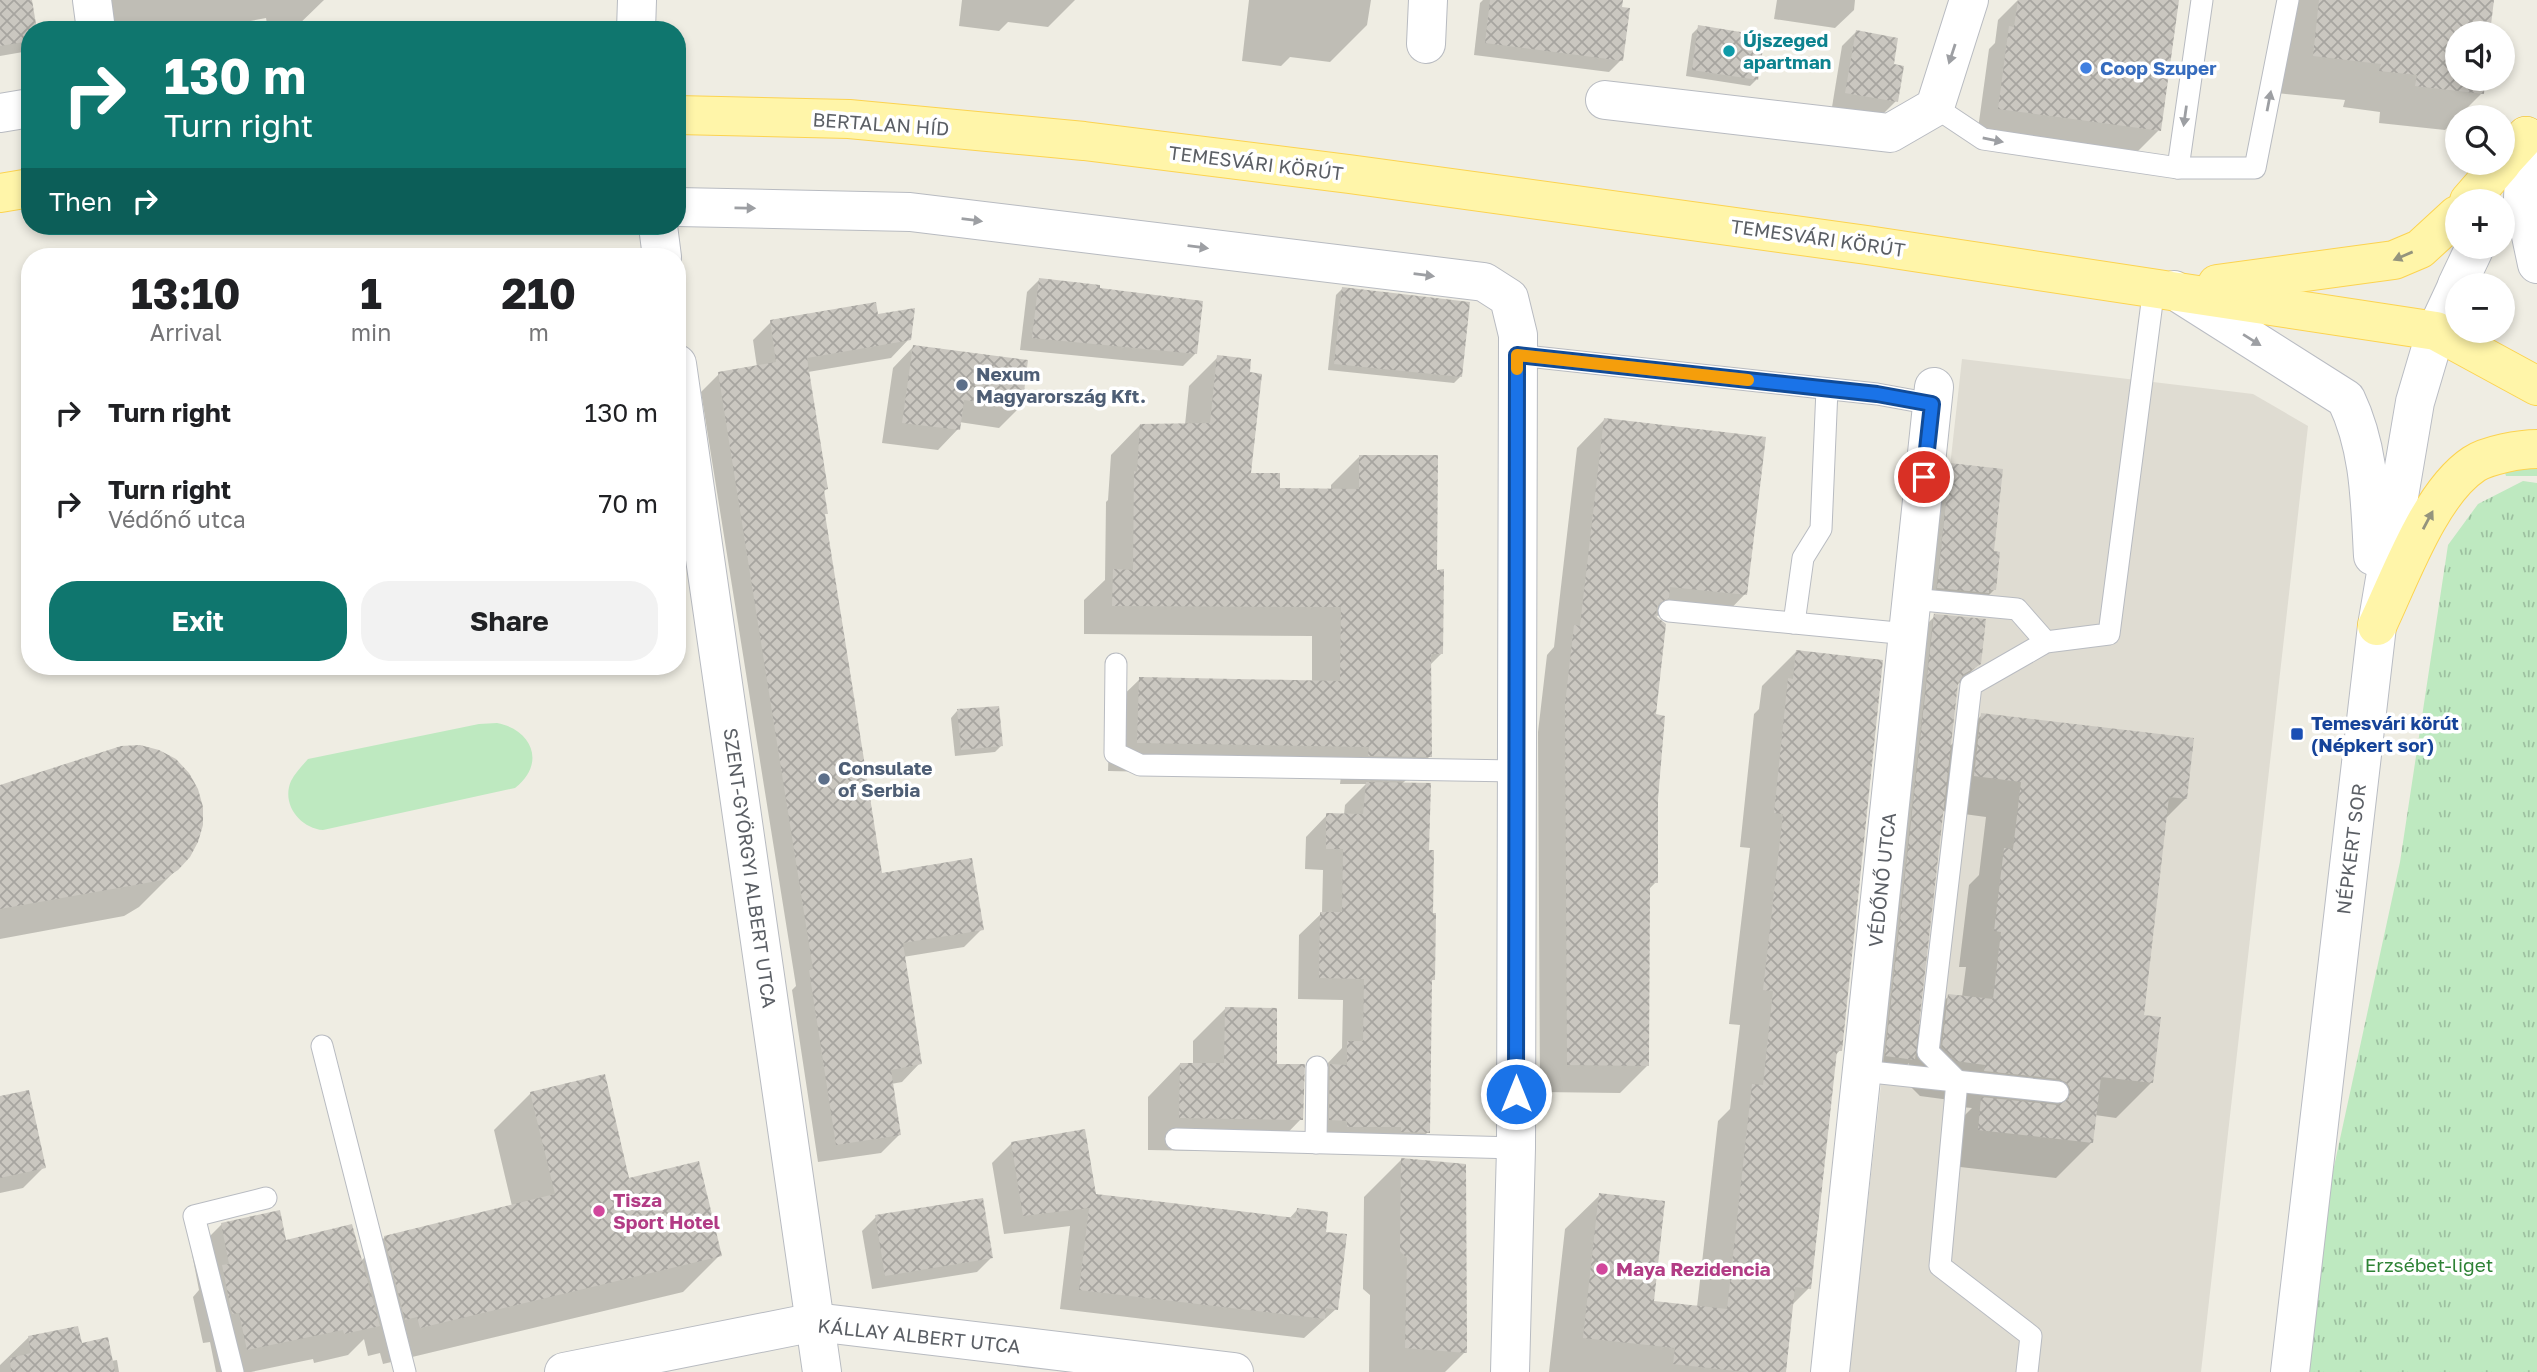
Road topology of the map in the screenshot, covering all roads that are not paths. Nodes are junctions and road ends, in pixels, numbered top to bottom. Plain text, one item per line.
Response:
1 (92, 0) edge
2 (637, 0) edge
3 (1428, 0) edge
4 (1969, 0) edge
5 (2202, 0) edge
6 (2288, 0) edge
7 (95, 21) edge
8 (636, 21) edge
9 (1426, 44) dead end
10 (1605, 100) dead end
11 (1934, 107) junction
12 (21, 110) edge
13 (0, 113) edge
14 (686, 115) edge
15 (1084, 141) joint
16 (2517, 145) edge
17 (2178, 168) junction
18 (21, 189) edge
19 (2479, 189) edge
20 (2500, 189) edge
21 (0, 192) edge
22 (686, 207) edge
23 (2445, 226) edge
24 (2537, 264) edge
25 (2164, 289) junction
26 (2445, 312) edge
27 (2436, 331) junction
28 (1517, 355) junction
29 (2537, 386) edge
30 (1827, 389) junction
31 (1933, 395) joint
32 (686, 426) edge
33 (2537, 449) edge
34 (1668, 611) dead end
35 (1910, 616) junction
36 (1794, 623) junction
37 (2377, 626) junction
38 (2046, 642) junction
39 (1116, 664) dead end
40 (1516, 771) junction
41 (321, 1046) dead end
42 (1317, 1068) dead end
43 (1861, 1070) junction
44 (1956, 1081) junction
45 (2058, 1092) dead end
46 (1175, 1139) dead end
47 (1316, 1143) junction
48 (1516, 1148) junction
49 (266, 1198) dead end
50 (815, 1322) junction
51 (233, 1372) edge
52 (405, 1372) edge
53 (564, 1372) edge
54 (822, 1372) edge
55 (1234, 1372) edge
56 (1510, 1372) edge
57 (1830, 1372) edge
58 (2027, 1372) edge
59 (2290, 1372) edge

1 - 7 street
2 - 8 street
3 - 9 street
4 -> 11 street
5 -> 17 lane
17 -> 6 lane
10 - 11 street
11 -> 17 lane
12 - 13 street
14 - 15 main road, BERTALAN HÍD
15 - 25 main road, TEMESVÁRI KÖRÚT
16 - 19 main road
16 - 20 street
16 - 24 street
18 - 21 main road
22 -> 28 street
23 -> 25 main road
25 - 27 main road, TEMESVÁRI KÖRÚT
25 -> 37 street
25 - 38 lane
26 - 27 street, NÉPKERT SOR
27 - 29 main road, TEMESVÁRI KÖRÚT
27 - 37 street, NÉPKERT SOR
28 - 30 lane
28 - 40 street
30 - 31 lane
30 - 36 lane
31 - 35 street, VÉDŐNŐ UTCA
32 - 50 street, SZENT-GYÖRGYI ALBERT UTCA
37 -> 33 main road
34 - 36 lane
35 - 36 lane
35 - 38 lane
35 - 43 street, VÉDŐNŐ UTCA
37 - 59 street, NÉPKERT SOR
38 - 44 lane
39 - 40 lane
40 - 48 street
41 - 52 lane
42 - 47 lane
43 - 44 lane
43 - 57 street, VÉDŐNŐ UTCA
44 - 45 lane
44 - 58 lane
46 - 47 lane
47 - 48 lane
48 - 56 street
49 - 51 lane
50 - 53 street, KÁLLAY ALBERT UTCA
50 - 54 street, SZENT-GYÖRGYI ALBERT UTCA
50 - 55 street, KÁLLAY ALBERT UTCA

